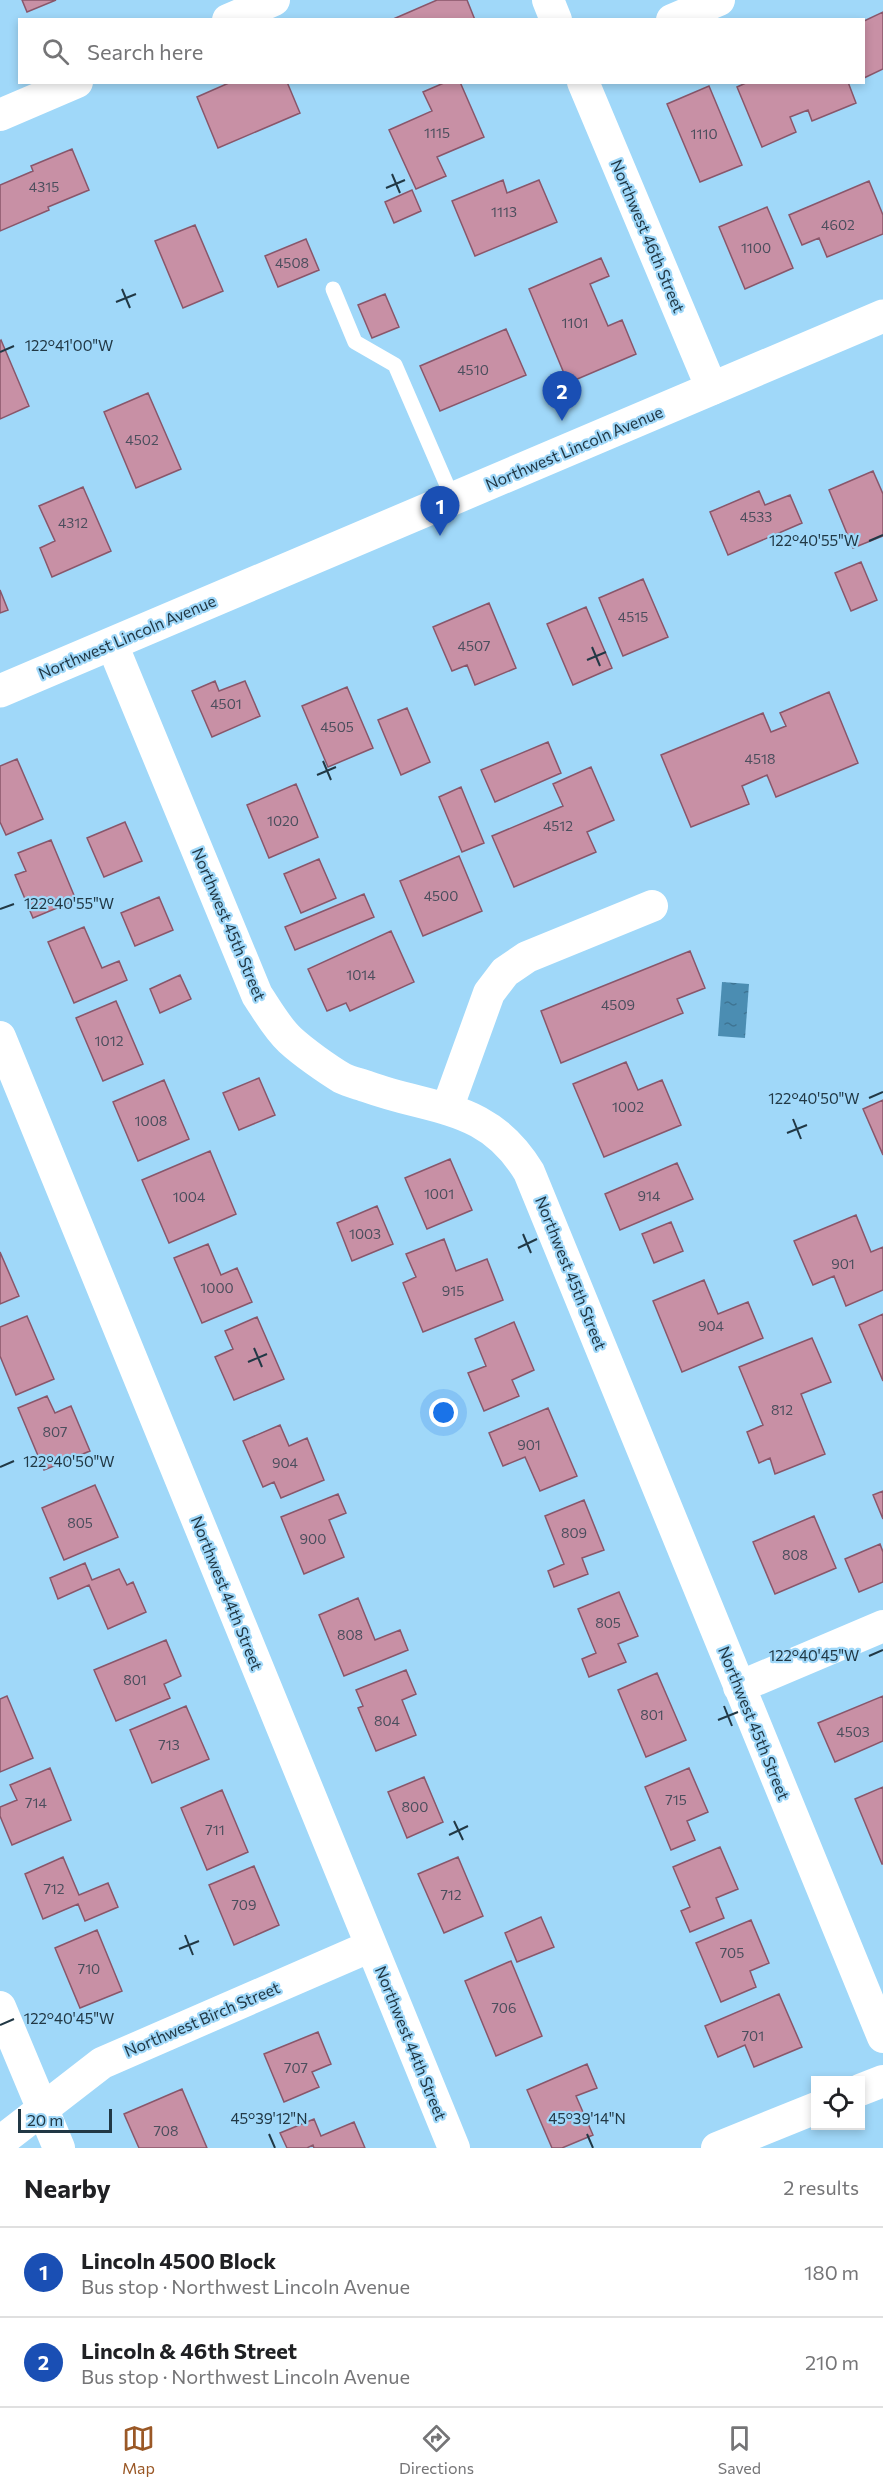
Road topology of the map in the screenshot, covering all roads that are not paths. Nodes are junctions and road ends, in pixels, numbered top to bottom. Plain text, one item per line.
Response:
1 (274, 0) edge
2 (548, 0) edge
3 (718, 0) edge
4 (233, 18) edge
5 (555, 18) edge
6 (677, 18) edge
7 (72, 84) edge
8 (584, 84) edge
9 (0, 115) edge
10 (333, 289) dead end
11 (883, 316) edge
12 (712, 389) junction
13 (453, 499) junction
14 (112, 644) junction
15 (0, 691) edge
16 (652, 906) dead end
17 (0, 1038) edge
18 (447, 1109) junction
19 (883, 1626) edge
20 (739, 1687) junction
21 (371, 1946) junction
22 (0, 2007) edge
23 (883, 2037) edge
24 (883, 2081) edge
25 (865, 2088) edge
26 (43, 2109) junction
27 (811, 2110) edge
28 (0, 2142) edge
29 (60, 2148) edge
30 (454, 2148) edge
31 (717, 2148) edge

1 - 4 street
2 - 5 street
3 - 6 street
7 - 9 street
8 - 12 street, Northwest 46th Street
10 - 13 lane
11 - 12 street, Northwest Lincoln Avenue
12 - 13 street, Northwest Lincoln Avenue
13 - 14 street, Northwest Lincoln Avenue
14 - 15 street, Northwest Lincoln Avenue
14 - 18 street, Northwest 45th Street
16 - 18 street
17 - 21 street, Northwest 44th Street
18 - 20 street, Northwest 45th Street
19 - 20 street
20 - 23 street, Northwest 45th Street
21 - 26 street, Northwest Birch Street
21 - 30 street, Northwest 44th Street
22 - 26 street
24 - 25 street
26 - 28 street, Northwest Birch Street
26 - 29 street
27 - 31 street

